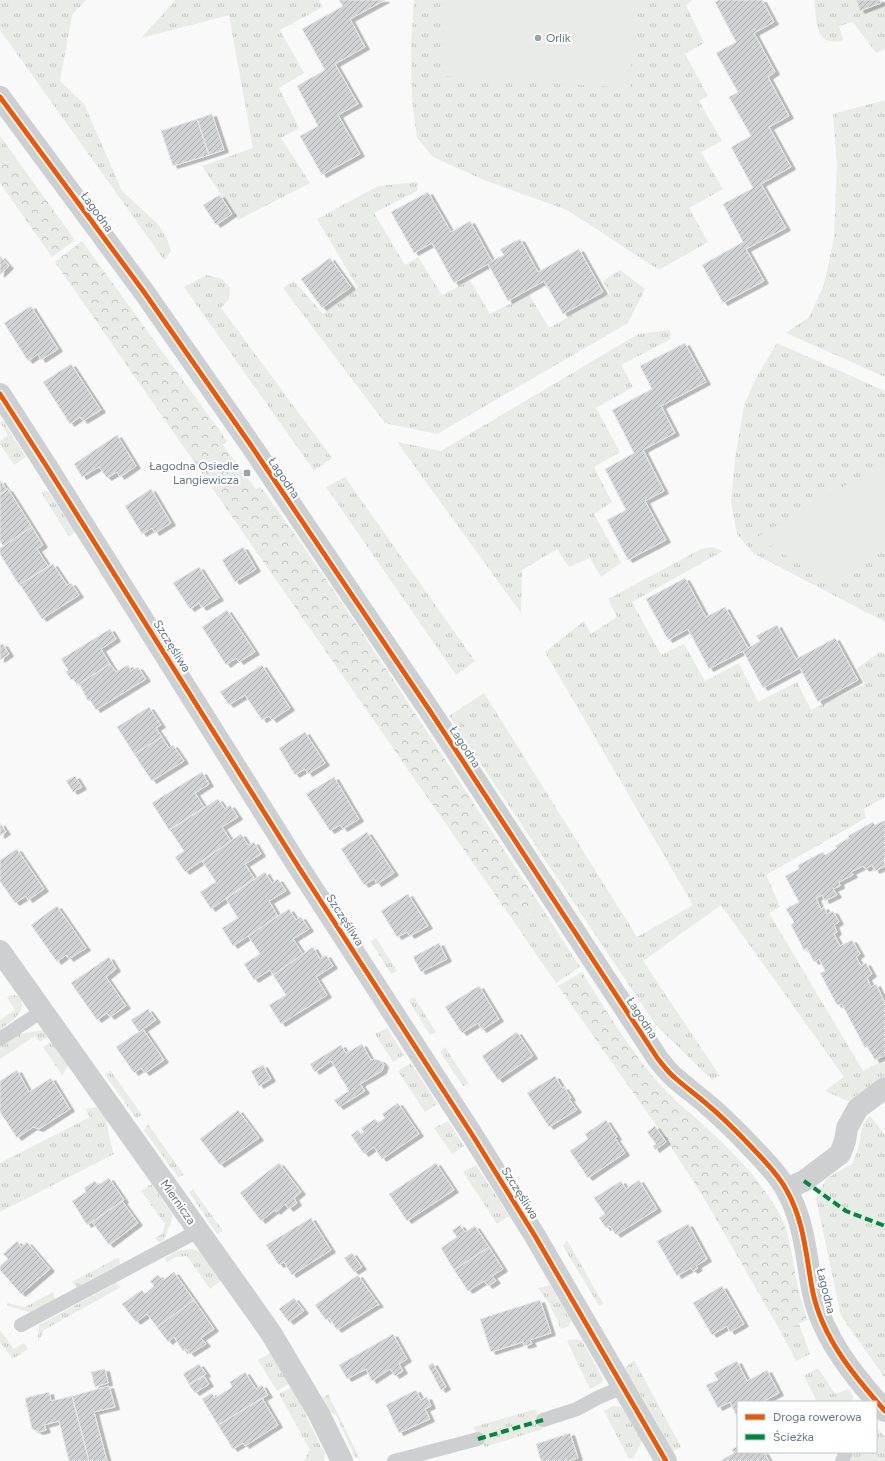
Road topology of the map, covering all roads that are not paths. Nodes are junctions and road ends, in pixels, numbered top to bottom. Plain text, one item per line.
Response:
1 (0, 97) edge
2 (0, 394) edge
3 (0, 951) edge
4 (42, 1011) junction
5 (0, 1038) edge
6 (885, 1088) edge
7 (786, 1189) junction
8 (198, 1231) junction
9 (21, 1325) dead end
10 (623, 1387) junction
11 (873, 1401) edge
12 (543, 1420) dead end
13 (478, 1439) dead end
14 (342, 1461) edge
15 (394, 1461) edge
16 (666, 1461) edge

1 - 7 street, Łagodna
2 - 10 street, Szczęśliwa
3 - 4 street, Miernicza
4 - 5 lane
4 - 8 street, Miernicza
6 - 7 street
7 - 11 street, Łagodna
8 - 9 lane
8 - 14 street, Miernicza
10 - 12 lane
10 - 16 street, Szczęśliwa
13 - 15 lane

